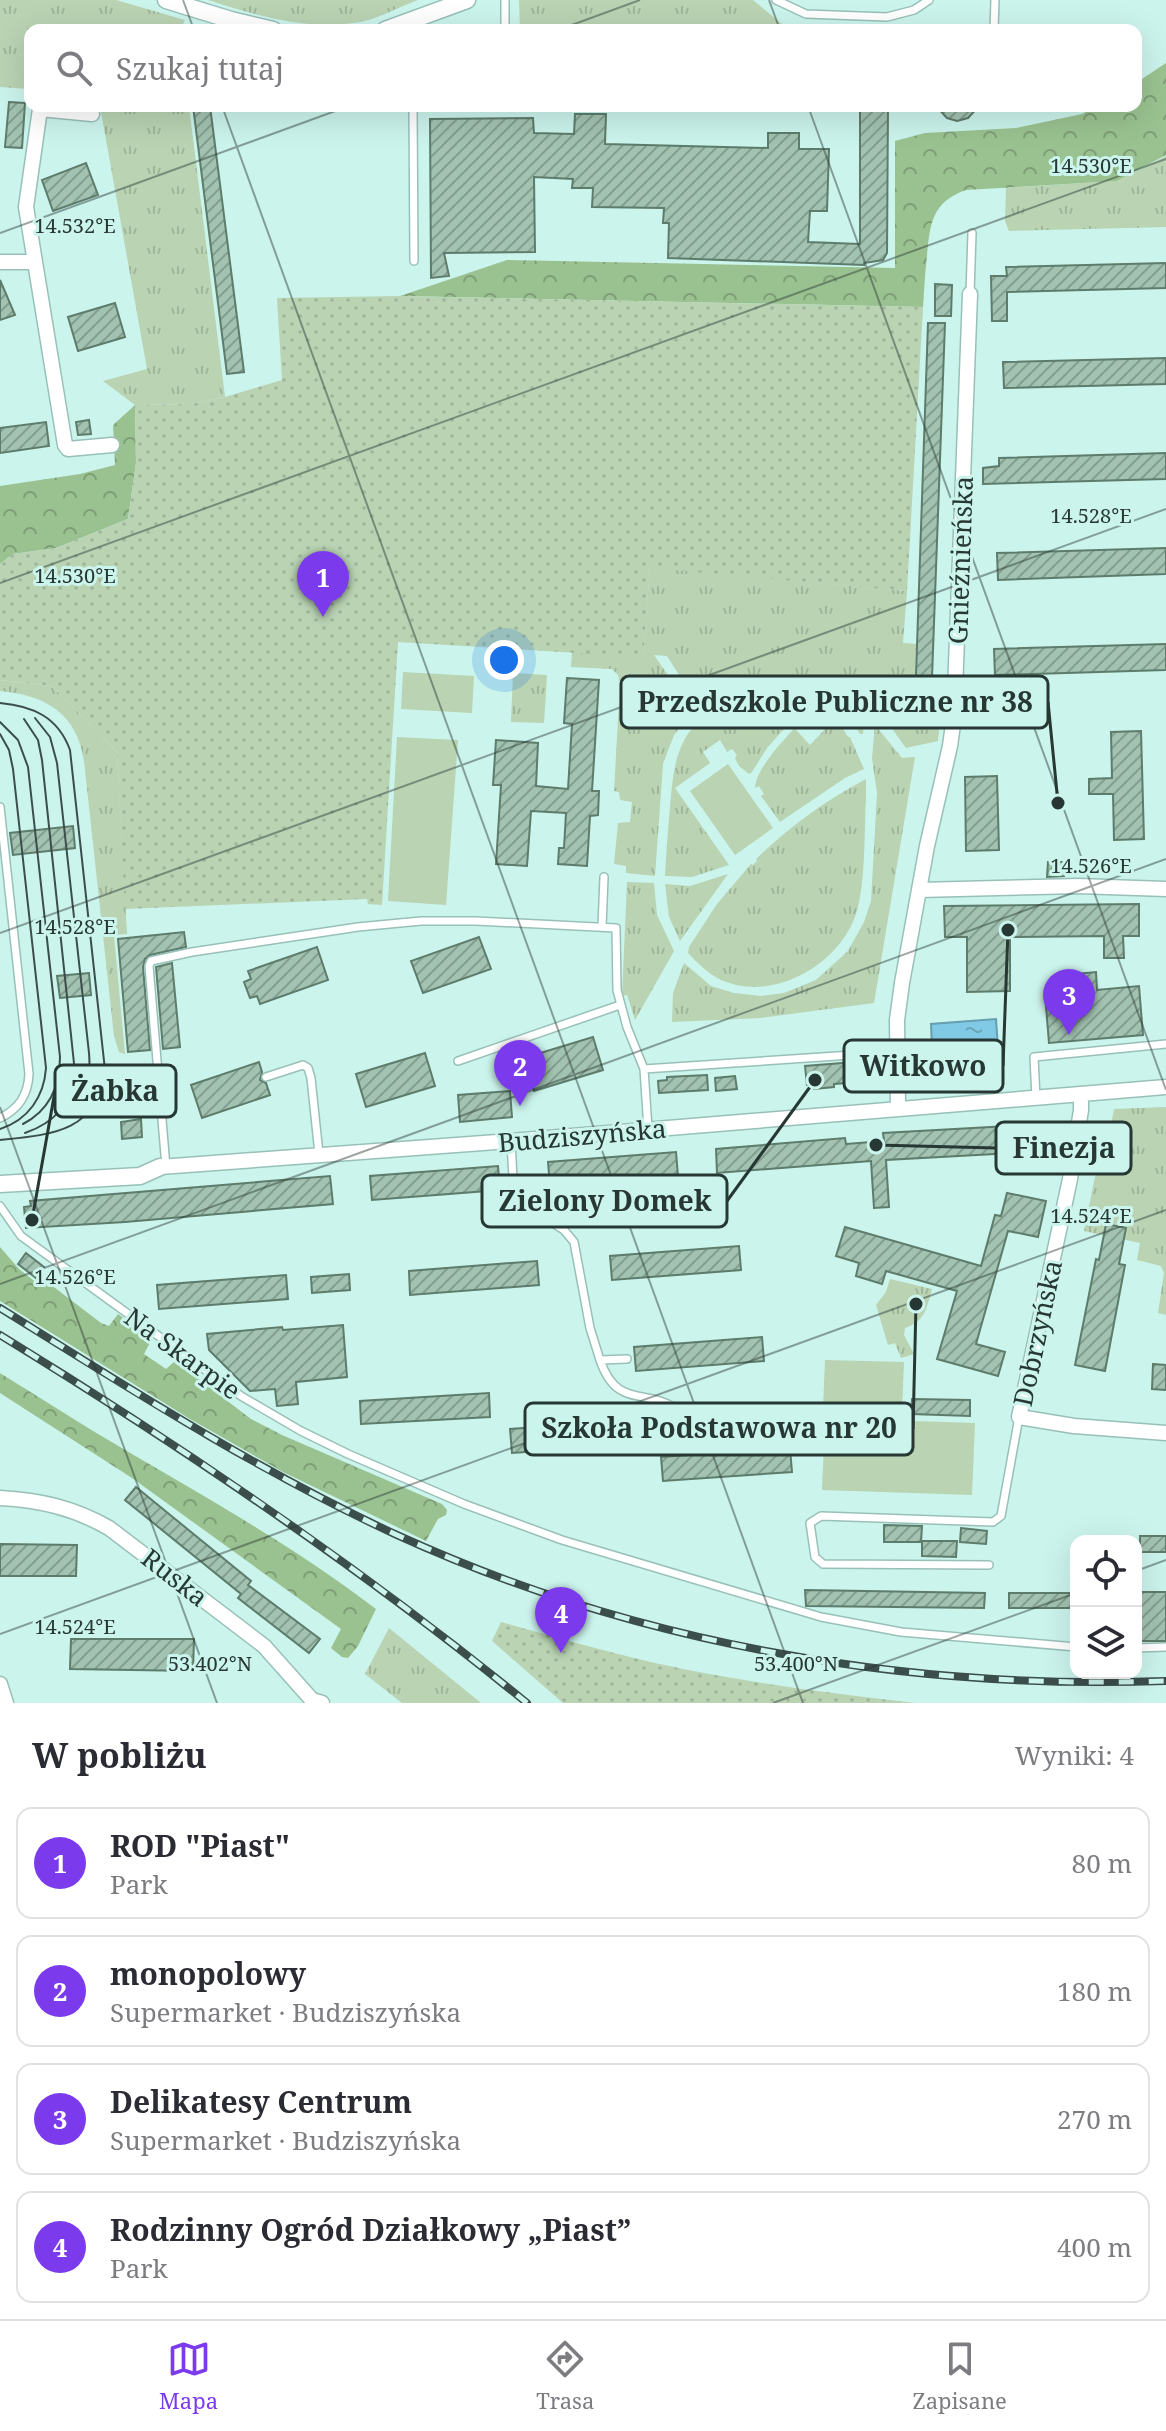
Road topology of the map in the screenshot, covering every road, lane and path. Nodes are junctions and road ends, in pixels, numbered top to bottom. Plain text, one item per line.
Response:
1 (166, 0) edge
2 (467, 0) edge
3 (505, 0) edge
4 (776, 0) edge
5 (929, 0) edge
6 (995, 0) edge
7 (248, 24) edge
8 (401, 24) edge
9 (505, 24) edge
10 (994, 24) edge
11 (40, 112) edge
12 (71, 112) edge
13 (413, 112) edge
14 (92, 114) dead end
15 (972, 233) dead end
16 (414, 261) dead end
17 (0, 262) edge
18 (35, 262) junction
19 (970, 294) joint
20 (112, 445) dead end
21 (0, 807) edge
22 (604, 877) dead end
23 (1166, 889) edge
24 (919, 890) junction
25 (602, 927) junction
26 (620, 1005) junction
27 (1166, 1044) edge
28 (897, 1052) junction
29 (458, 1061) dead end
30 (644, 1069) junction
31 (266, 1077) dead end
32 (1166, 1087) edge
33 (1081, 1094) junction
34 (1036, 1098) junction
35 (898, 1109) junction
36 (0, 1118) edge
37 (648, 1129) junction
38 (511, 1141) junction
39 (319, 1156) junction
40 (163, 1167) junction
41 (0, 1184) edge
42 (0, 1206) edge
43 (627, 1359) dead end
44 (600, 1360) junction
45 (1019, 1417) junction
46 (1166, 1433) edge
47 (681, 1436) dead end
48 (0, 1498) edge
49 (989, 1565) dead end
50 (1070, 1646) edge
51 (1166, 1647) edge
52 (1142, 1648) edge
53 (0, 1684) edge
54 (315, 1702) edge
55 (6, 1703) edge

1 - 7 street
2 - 8 street
3 - 9 lane
4 - 5 lane
6 - 10 lane
11 - 18 street
12 - 14 street
13 - 16 lane
15 - 19 lane
17 - 18 street
18 - 20 street
19 - 24 street, Gnieźnieńska
21 - 36 lane
22 - 25 lane
23 - 24 street
24 - 28 street, Gnieźnieńska
25 - 26 lane
25 - 40 lane
26 - 29 lane
26 - 30 lane
27 - 34 lane
28 - 30 lane
28 - 35 street, Gnieźnieńska
30 - 37 lane
31 - 39 lane
32 - 33 street, Budziszyńska
33 - 34 street, Budziszyńska
33 - 45 street, Dobrzyńska
34 - 35 street, Budziszyńska
35 - 37 street, Budziszyńska
37 - 38 street, Budziszyńska
38 - 39 street, Budziszyńska
38 - 44 lane
39 - 40 street, Budziszyńska
40 - 41 street, Budziszyńska
42 - 50 lane, Na Skarpie
43 - 44 lane
44 - 47 lane
45 - 46 street
45 - 49 lane, Dobrzyńska
48 - 54 street, Ruska
51 - 52 lane
53 - 55 street

